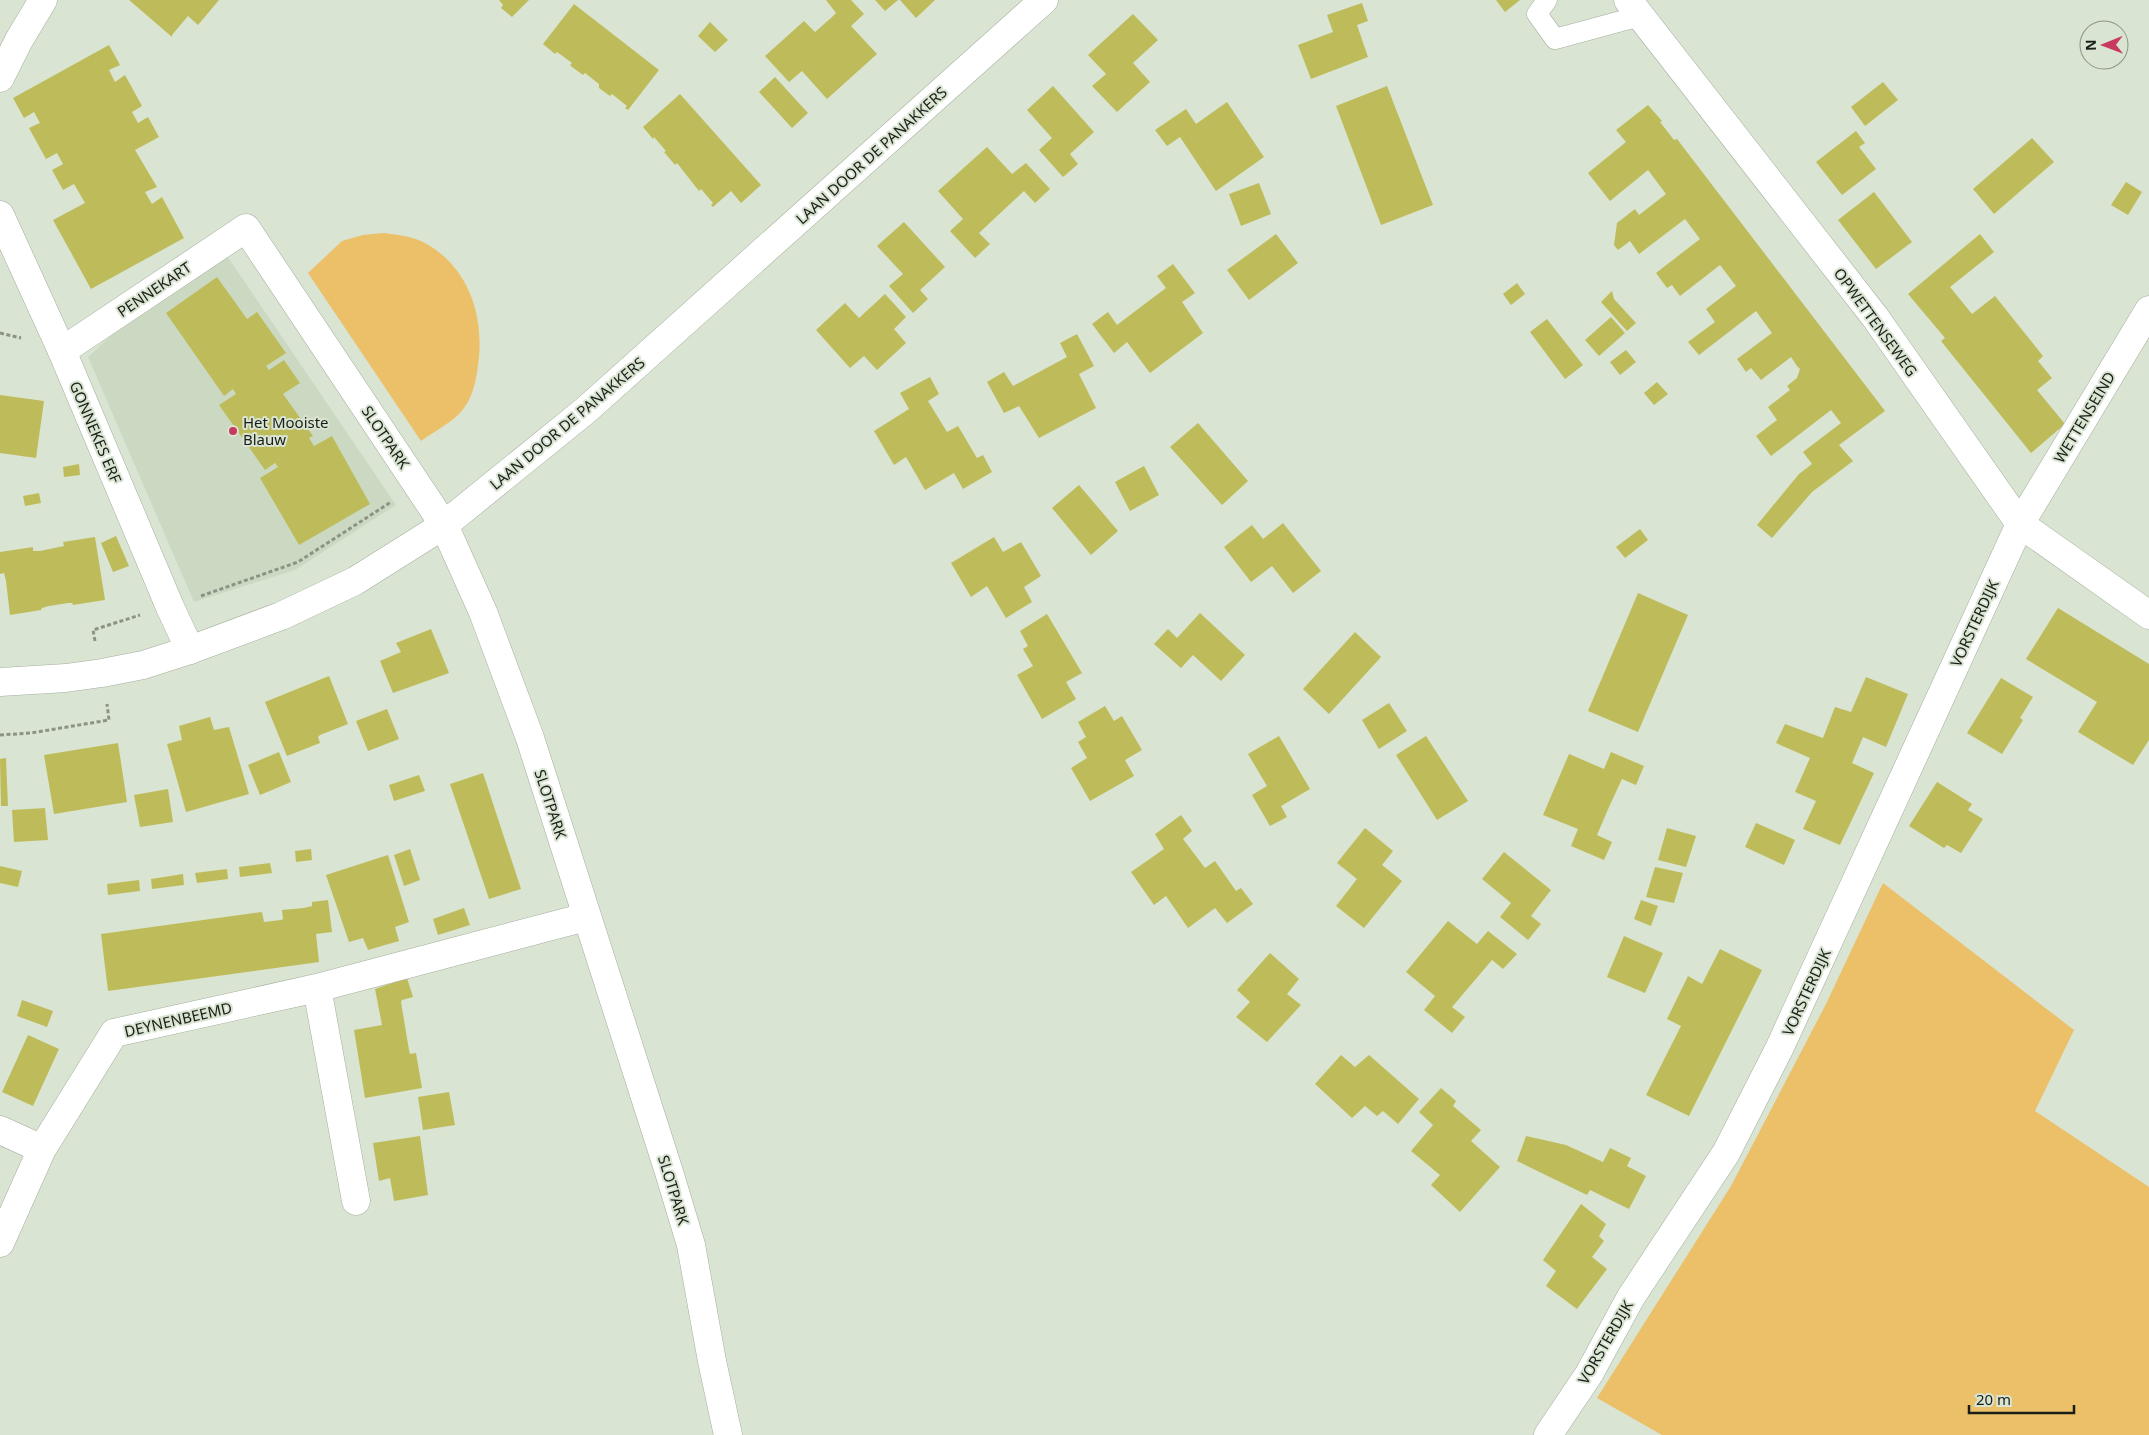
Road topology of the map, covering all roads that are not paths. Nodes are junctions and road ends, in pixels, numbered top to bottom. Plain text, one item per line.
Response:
1 (43, 0) edge
2 (1547, 0) edge
3 (1035, 3) edge
4 (1634, 8) edge
5 (0, 78) edge
6 (0, 215) edge
7 (246, 228) joint
8 (2149, 310) edge
9 (62, 351) junction
10 (2020, 524) junction
11 (444, 525) junction
12 (2149, 615) edge
13 (190, 650) junction
14 (0, 682) edge
15 (586, 917) junction
16 (317, 988) junction
17 (0, 1130) edge
18 (42, 1149) junction
19 (356, 1201) dead end
20 (0, 1243) edge
21 (728, 1435) edge
22 (1548, 1435) edge

1 - 5 street
2 - 4 lane
3 - 11 street, LAAN DOOR DE PANAKKERS
4 - 10 street, OPWETTENSEWEG
6 - 9 street, GONNEKES ERF
7 - 9 street, PENNEKART
7 - 11 street, SLOTPARK
8 - 10 street, WETTENSEIND
9 - 13 street, GONNEKES ERF
10 - 12 street, OPWETTENSEWEG
10 - 22 street, VORSTERDIJK
11 - 13 street, LAAN DOOR DE PANAKKERS
11 - 15 street, SLOTPARK
13 - 14 street, LAAN DOOR DE PANAKKERS
15 - 16 street, DEYNENBEEMD
15 - 21 street, SLOTPARK
16 - 18 street, DEYNENBEEMD
16 - 19 street
17 - 18 street
18 - 20 street, DEYNENBEEMD

